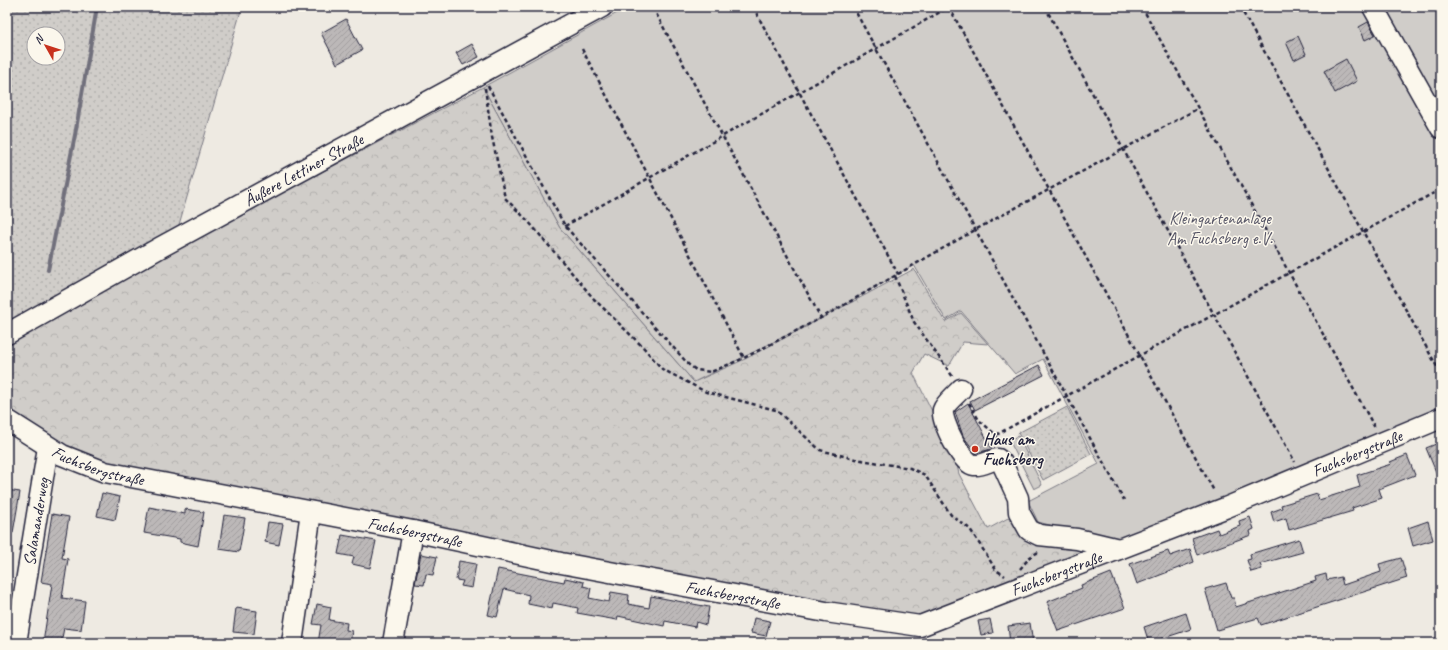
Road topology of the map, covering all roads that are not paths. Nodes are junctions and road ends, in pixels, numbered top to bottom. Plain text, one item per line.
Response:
1 (602, 7) edge
2 (1373, 7) edge
3 (1441, 128) edge
4 (7, 334) edge
5 (956, 381) road end
6 (1441, 418) edge
7 (7, 420) edge
8 (48, 447) junction
9 (311, 512) junction
10 (413, 531) junction
11 (1119, 549) junction
12 (16, 643) edge
13 (292, 643) edge
14 (393, 643) edge

1 - 4 street, Äußere Lettiner Straße
2 - 3 street
5 - 11 street
6 - 11 street, Fuchsbergstraße
7 - 8 street, Fuchsbergstraße
8 - 9 street, Fuchsbergstraße
8 - 12 street, Salamanderweg
9 - 10 street, Fuchsbergstraße
9 - 13 street
10 - 11 street, Fuchsbergstraße
10 - 14 street

